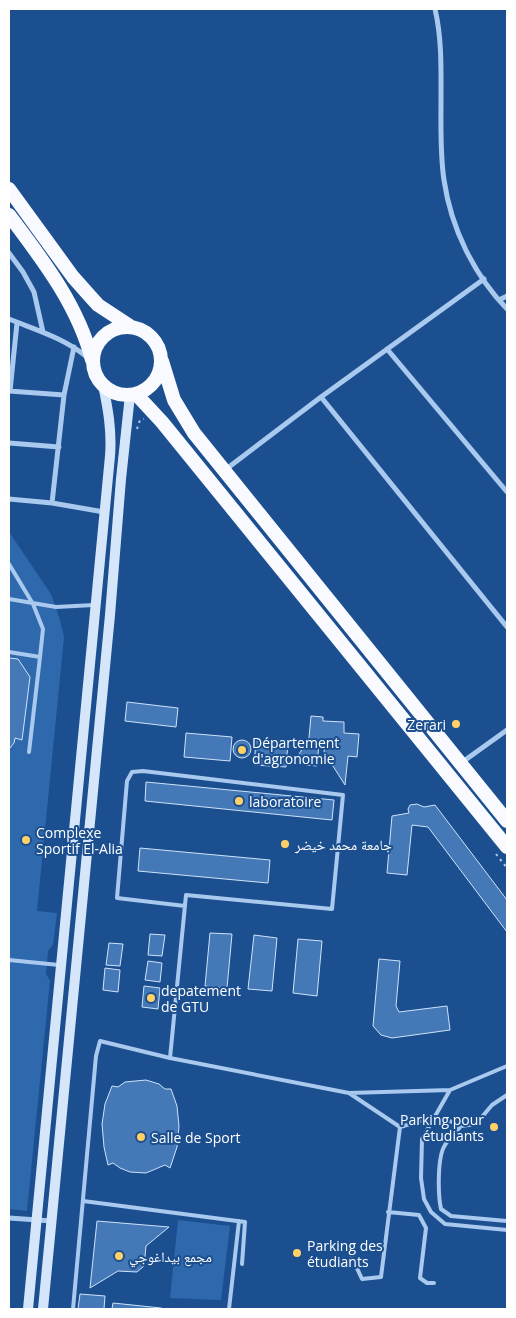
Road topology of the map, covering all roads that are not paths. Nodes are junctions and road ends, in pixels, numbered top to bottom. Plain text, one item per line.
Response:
1 (435, 9) edge
2 (9, 189) edge
3 (9, 215) edge
4 (9, 253) edge
5 (484, 280) junction
6 (507, 296) edge
7 (499, 300) junction
8 (507, 309) edge
9 (9, 319) edge
10 (17, 322) junction
11 (130, 326) junction
12 (43, 332) junction
13 (74, 347) junction
14 (387, 349) junction
15 (162, 361) junction
16 (93, 362) junction
17 (103, 385) junction
18 (10, 391) edge
19 (133, 394) junction
20 (64, 395) junction
21 (321, 397) junction
22 (9, 443) edge
23 (59, 447) junction
24 (224, 471) junction
25 (507, 492) edge
26 (9, 498) edge
27 (52, 503) junction
28 (104, 512) junction
29 (9, 564) edge
30 (9, 599) edge
31 (33, 604) junction
32 (96, 605) junction
33 (507, 627) edge
34 (9, 652) edge
35 (40, 657) junction
36 (507, 730) edge
37 (29, 752) dead end
38 (460, 763) junction
39 (507, 821) edge
40 (507, 847) edge
41 (184, 906) junction
42 (9, 960) edge
43 (61, 965) junction
44 (170, 1058) junction
45 (507, 1066) edge
46 (450, 1090) junction
47 (349, 1093) junction
48 (507, 1095) edge
49 (433, 1118) junction
50 (461, 1126) junction
51 (400, 1127) junction
52 (83, 1201) junction
53 (388, 1212) junction
54 (9, 1218) edge
55 (37, 1220) junction
56 (52, 1221) junction
57 (238, 1221) junction
58 (507, 1221) edge
59 (507, 1230) edge
60 (349, 1251) dead end
61 (242, 1264) dead end
62 (434, 1283) dead end
63 (28, 1309) edge
64 (44, 1309) edge
65 (73, 1309) edge
66 (230, 1309) edge

1 - 5 street
2 - 11 highway
3 - 16 highway
4 - 12 street
5 - 7 street
5 - 14 street
6 - 7 street
7 - 8 street
9 - 10 street
10 - 12 street
10 - 18 street
11 - 15 highway
11 - 16 highway
12 - 13 street
13 - 16 street
13 - 20 street
14 - 21 street
14 - 25 street
15 - 19 highway
15 - 24 highway
16 - 17 highway
17 - 19 highway
17 - 28 main road
18 - 20 street
19 - 40 highway
19 - 56 main road
20 - 23 street
21 - 24 street
21 - 33 street
22 - 23 street
23 - 27 street
24 - 38 highway
26 - 27 street
27 - 28 street
28 - 32 main road
29 - 31 lane
30 - 31 lane
31 - 32 lane
31 - 35 lane
32 - 43 main road
34 - 35 lane
35 - 37 lane
36 - 38 street
38 - 39 highway
41 - 41 lane
41 - 44 lane
42 - 43 lane
43 - 55 main road
44 - 47 lane
44 - 52 lane
45 - 46 lane
46 - 47 lane
46 - 49 lane
47 - 51 lane
48 - 50 lane
49 - 50 lane
49 - 51 lane
49 - 59 lane
50 - 58 lane
51 - 53 lane
52 - 57 lane
52 - 65 lane
53 - 60 lane
53 - 62 lane
54 - 55 street
55 - 56 street
55 - 63 main road
56 - 64 main road
57 - 61 lane
57 - 66 lane

